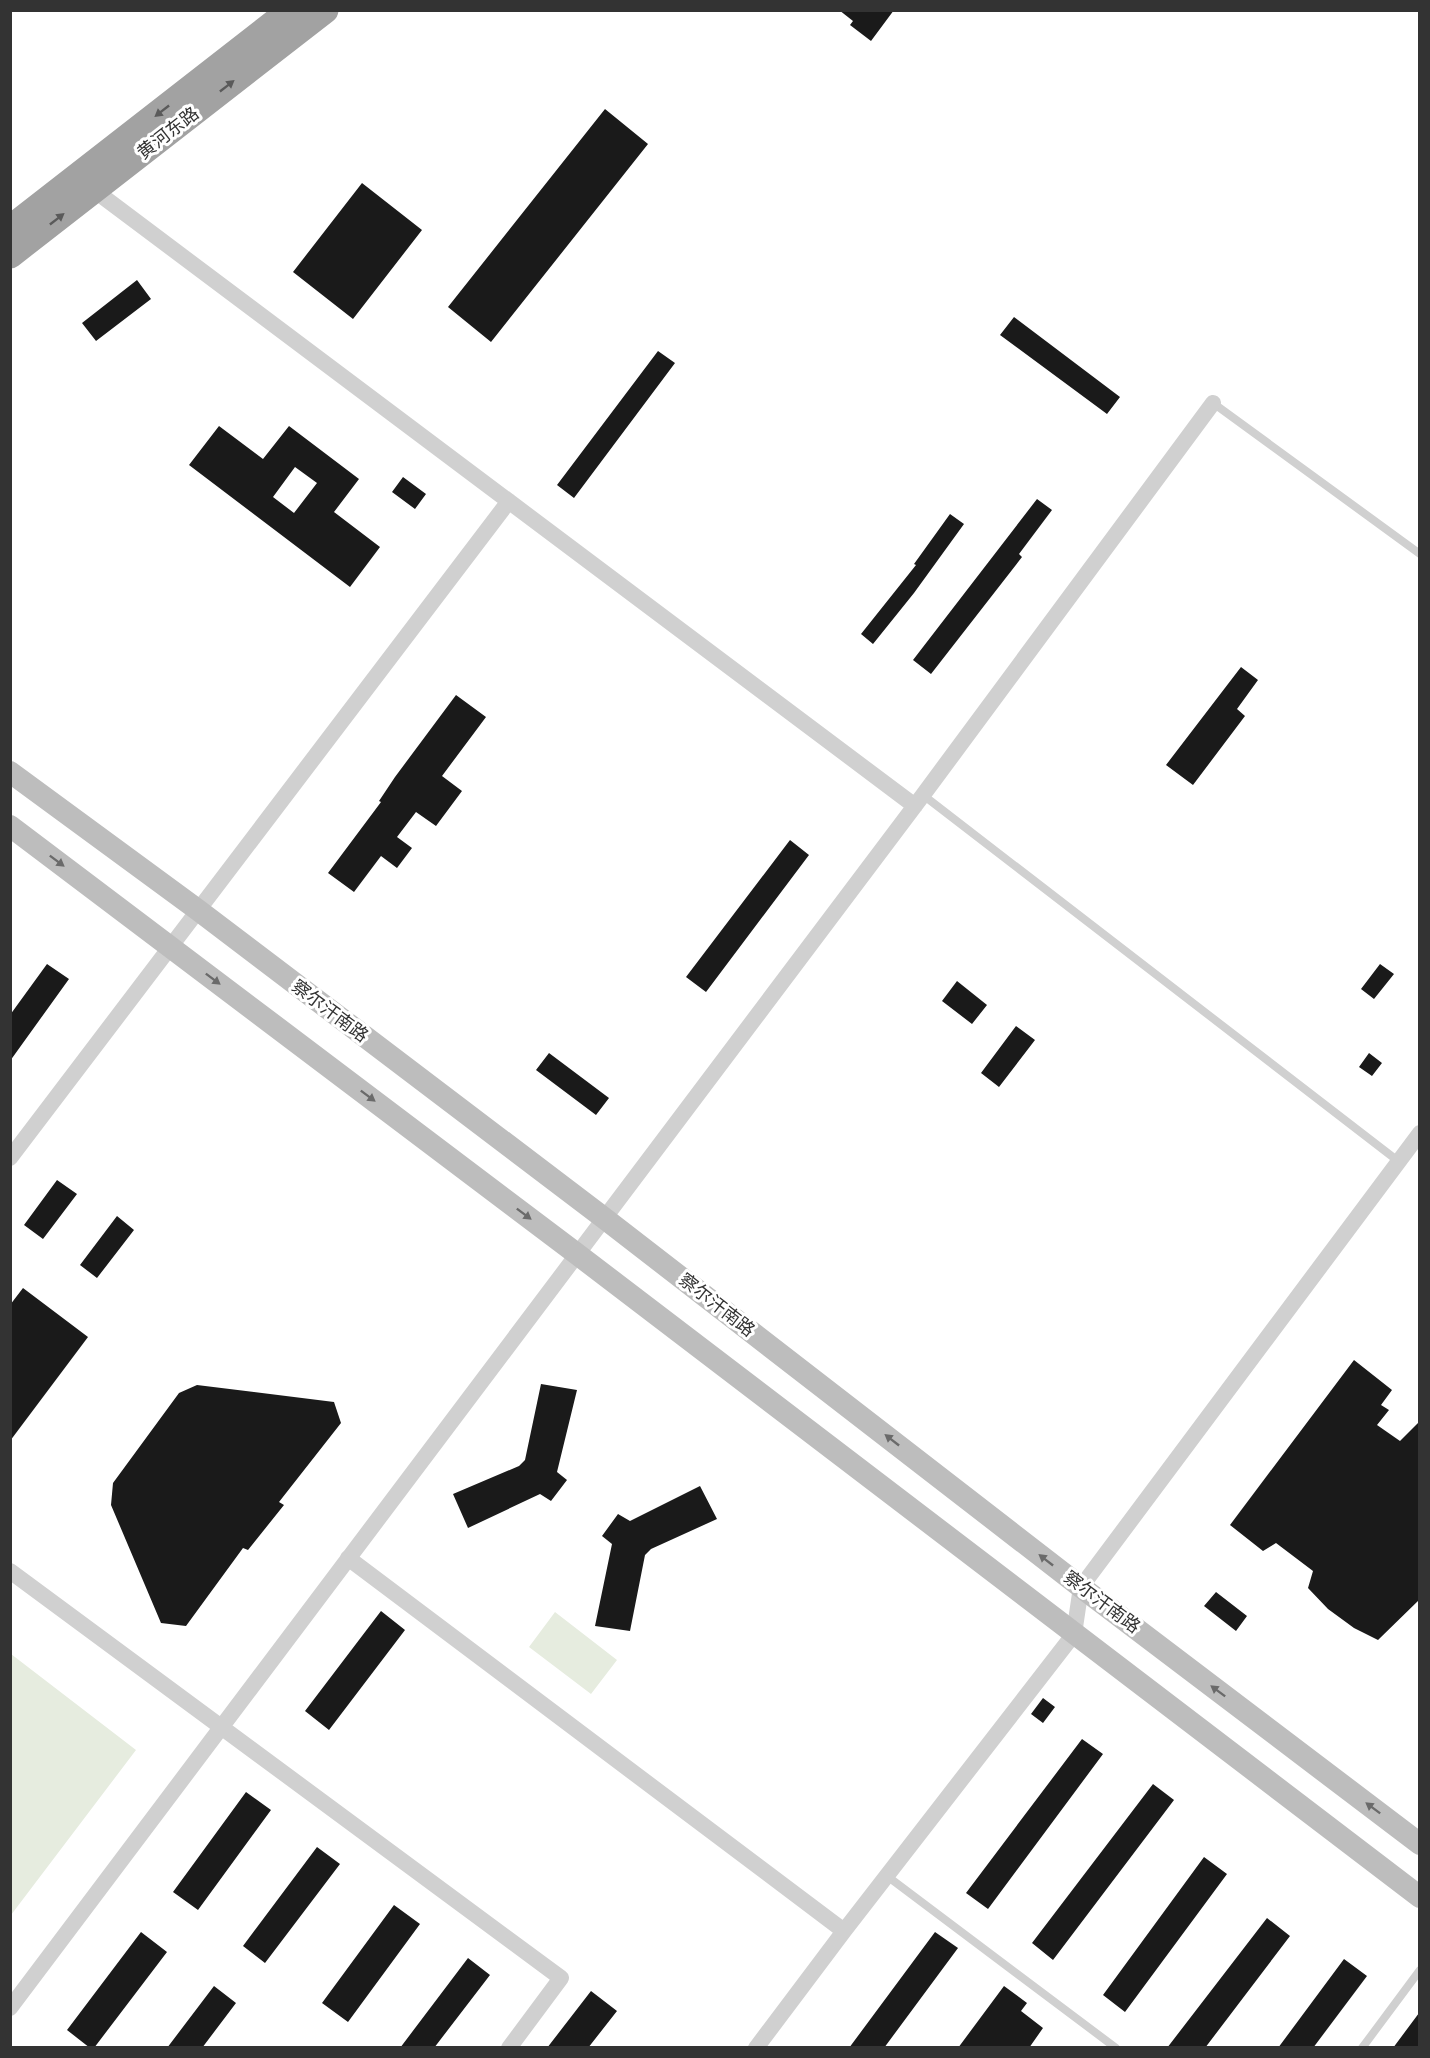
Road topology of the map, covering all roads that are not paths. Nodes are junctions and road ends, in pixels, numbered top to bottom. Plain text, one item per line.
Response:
1 (291, 10) edge
2 (325, 10) edge
3 (94, 190) junction
4 (10, 229) edge
5 (10, 255) edge
6 (1213, 403) joint
7 (509, 501) junction
8 (1419, 554) edge
9 (10, 772) edge
10 (919, 801) junction
11 (10, 826) edge
12 (198, 910) junction
13 (171, 947) junction
14 (1419, 1133) edge
15 (10, 1158) edge
16 (1398, 1161) junction
17 (604, 1218) junction
18 (576, 1254) junction
19 (348, 1558) junction
20 (10, 1571) edge
21 (1081, 1587) junction
22 (1074, 1634) junction
23 (222, 1726) junction
24 (1419, 1844) edge
25 (887, 1875) junction
26 (1419, 1897) edge
27 (844, 1931) junction
28 (1419, 1970) edge
29 (10, 2008) edge
30 (509, 2048) edge
31 (756, 2048) edge
32 (1116, 2048) edge
33 (1362, 2048) edge

1 -> 4 highway, 黄河东路
3 -> 2 highway, 黄河东路
5 -> 3 highway, 黄河东路
3 - 7 street
6 - 8 lane
6 - 10 street
7 - 10 street
7 - 12 street
9 - 12 main road, 察尔汗南路
10 - 16 lane
10 - 17 street
11 -> 13 main road
12 - 13 street
12 - 17 main road, 察尔汗南路
13 - 15 street
13 -> 18 main road
14 - 16 street
16 - 21 street
17 - 18 street
21 -> 17 main road, 察尔汗南路
18 - 19 street
18 - 22 main road
19 - 23 street
19 - 27 street
20 - 23 street
21 - 22 street
24 -> 21 main road, 察尔汗南路
22 - 25 street
22 - 26 main road
23 - 29 street
23 - 30 street
25 - 27 street
25 - 32 lane
27 - 31 street
28 - 33 lane

